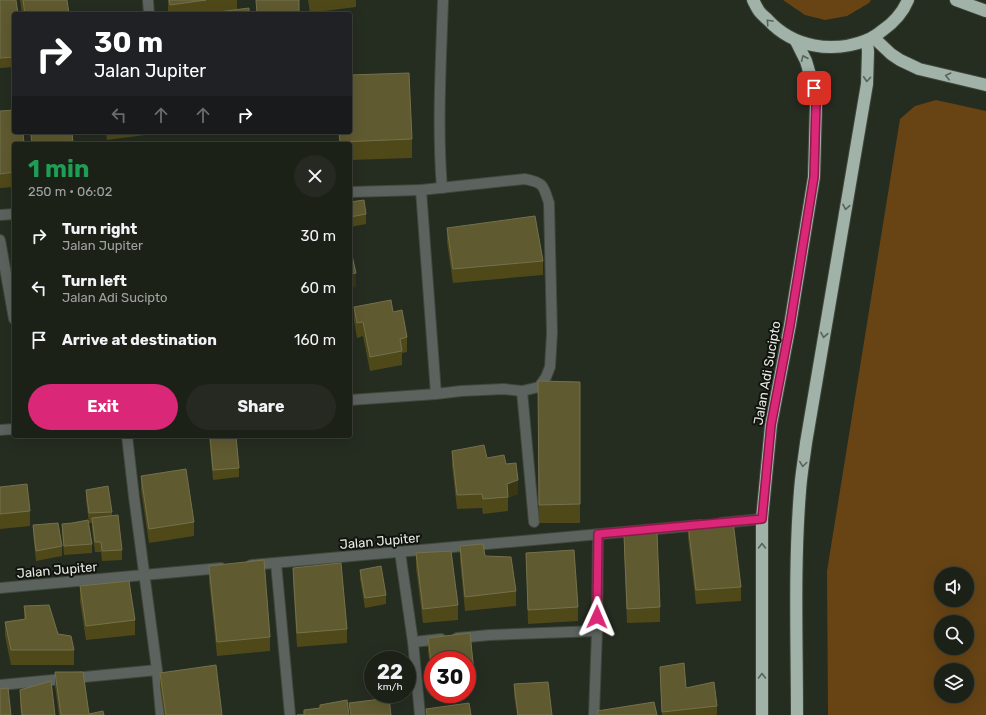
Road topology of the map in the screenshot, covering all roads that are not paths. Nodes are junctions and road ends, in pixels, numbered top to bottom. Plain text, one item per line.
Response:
1 (148, 0) edge
2 (443, 0) edge
3 (753, 0) edge
4 (908, 0) edge
5 (956, 0) edge
6 (986, 11) edge
7 (149, 12) edge
8 (870, 39) junction
9 (796, 41) junction
10 (986, 85) edge
11 (442, 188) junction
12 (421, 190) junction
13 (352, 192) edge
14 (12, 214) edge
15 (0, 215) edge
16 (0, 240) edge
17 (12, 309) edge
18 (522, 391) junction
19 (436, 394) junction
20 (352, 400) edge
21 (12, 429) edge
22 (0, 430) edge
23 (127, 438) edge
24 (762, 519) junction
25 (534, 522) dead end
26 (598, 534) junction
27 (400, 552) junction
28 (276, 563) junction
29 (245, 566) edge
30 (230, 567) edge
31 (144, 575) junction
32 (0, 588) edge
33 (597, 631) junction
34 (413, 642) junction
35 (157, 670) junction
36 (0, 685) edge
37 (161, 715) edge
38 (290, 715) edge
39 (420, 715) edge
40 (594, 715) edge
41 (762, 715) edge
42 (797, 715) edge

1 - 7 street
2 - 11 street
9 -> 3 highway
4 - 8 highway
5 - 6 highway
8 - 9 highway
10 -> 8 highway
8 -> 42 highway
24 -> 9 highway, Jalan Adi Sucipto
11 - 12 street
11 - 18 street
12 - 13 street
12 - 19 street
14 - 15 street
16 - 17 street
18 - 19 street
18 - 25 street
19 - 20 street
21 - 22 street
23 - 31 street
24 - 26 street, Jalan Jupiter
41 -> 24 highway, Jalan Adi Sucipto
26 - 27 street, Jalan Jupiter
26 - 33 street
27 - 28 street, Jalan Jupiter
27 - 34 street
28 - 29 street, Jalan Jupiter
28 - 38 street
30 - 31 street, Jalan Jupiter
31 - 32 street, Jalan Jupiter
31 - 35 street
33 - 34 street
33 - 40 street
34 - 39 street
35 - 36 street
35 - 37 street

